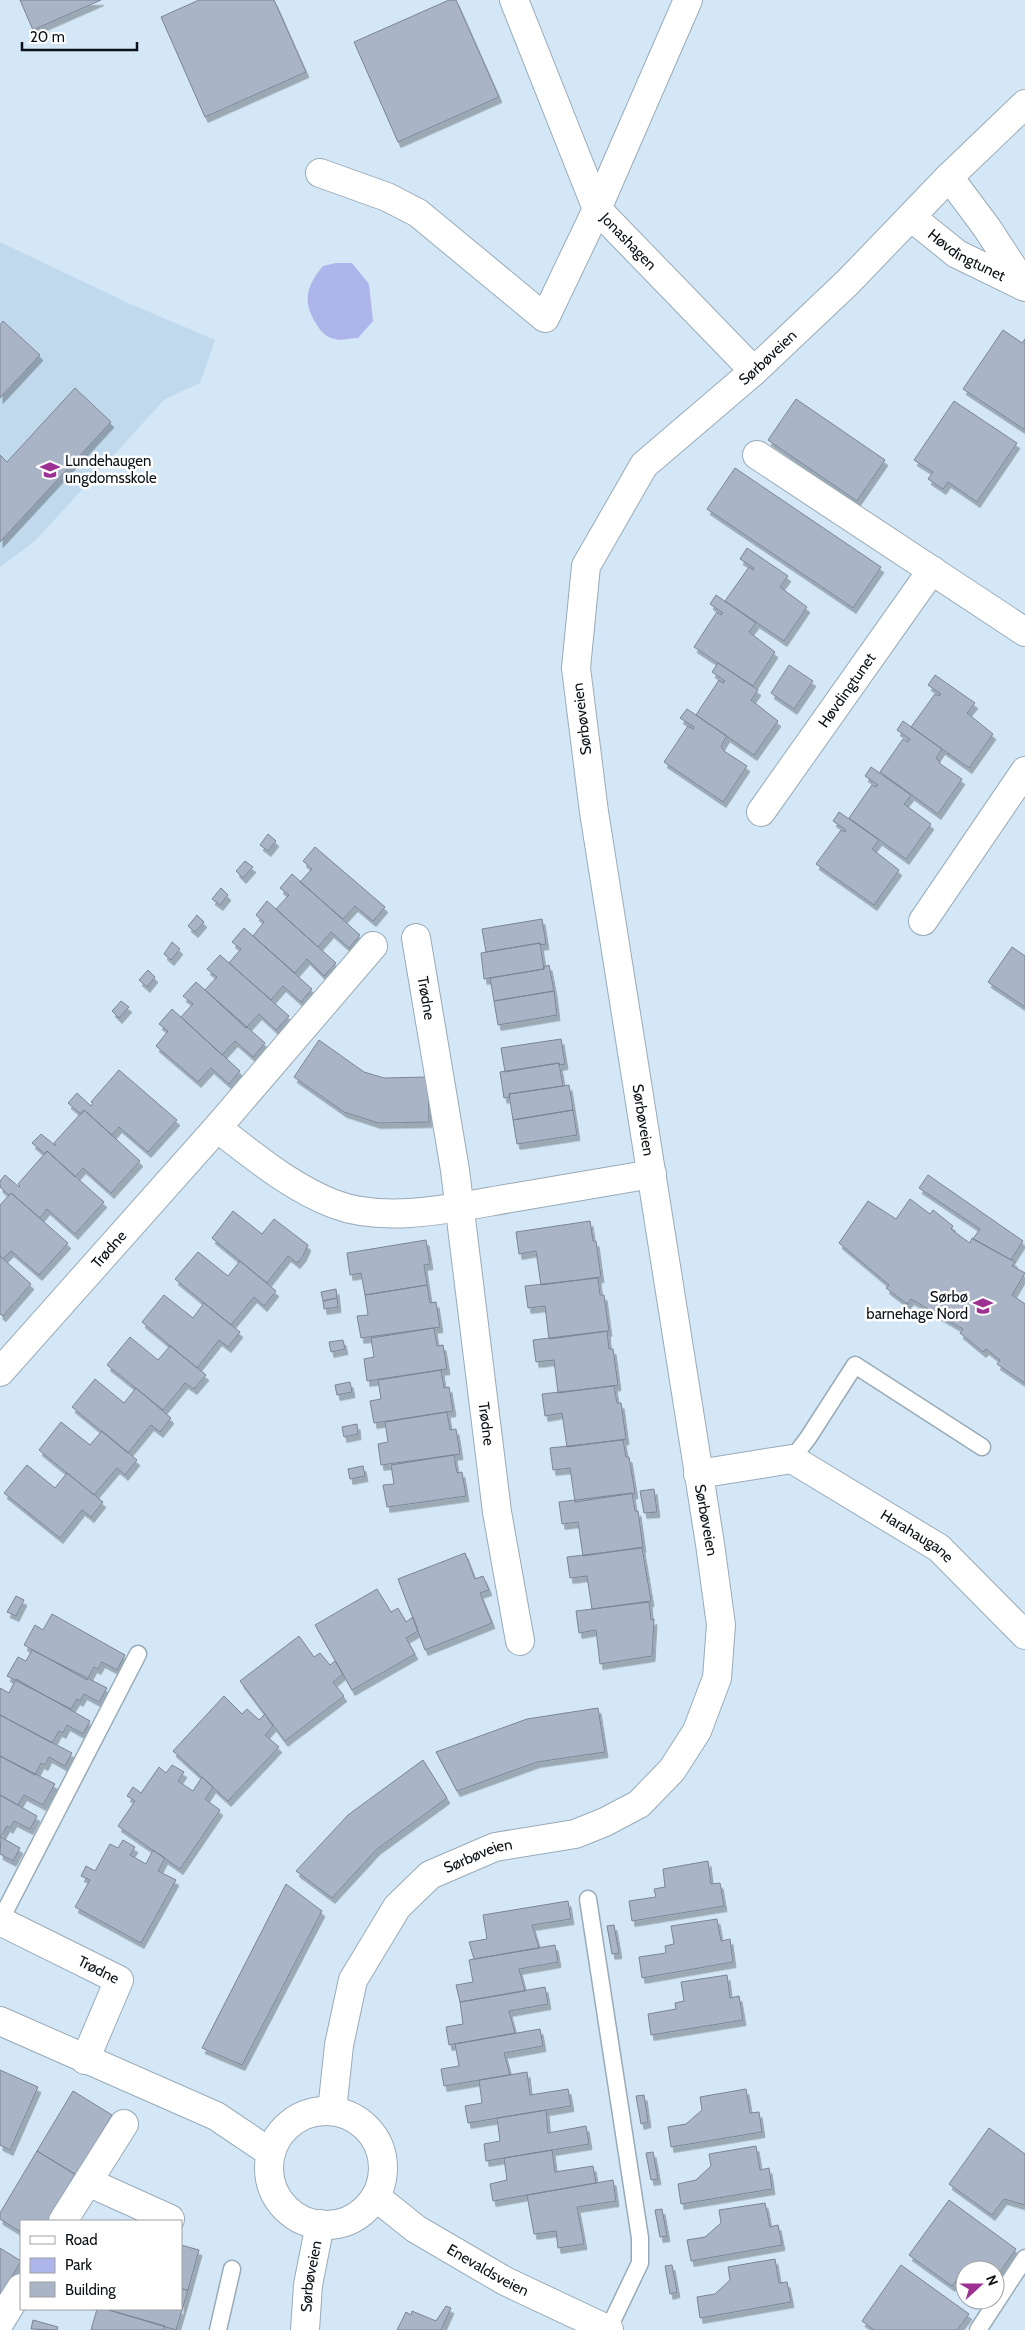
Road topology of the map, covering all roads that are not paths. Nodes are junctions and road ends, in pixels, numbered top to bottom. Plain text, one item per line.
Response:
1 (514, 0) edge
2 (688, 0) edge
3 (1025, 104) edge
4 (320, 174) dead end
5 (949, 177) junction
6 (597, 209) junction
7 (911, 217) junction
8 (754, 371) junction
9 (757, 455) dead end
10 (932, 570) junction
11 (1025, 632) edge
12 (1025, 771) edge
13 (761, 812) dead end
14 (923, 922) dead end
15 (416, 938) dead end
16 (373, 946) dead end
17 (217, 1128) junction
18 (652, 1174) junction
19 (458, 1206) junction
20 (0, 1372) edge
21 (982, 1446) dead end
22 (792, 1459) junction
23 (698, 1474) junction
24 (1025, 1635) edge
25 (520, 1641) dead end
26 (138, 1654) dead end
27 (588, 1899) dead end
28 (0, 1921) edge
29 (0, 2021) edge
30 (85, 2060) junction
31 (332, 2110) junction
32 (124, 2124) dead end
33 (271, 2153) junction
34 (88, 2182) junction
35 (376, 2196) junction
36 (170, 2219) dead end
37 (64, 2220) edge
38 (320, 2224) junction
39 (1025, 2258) edge
40 (232, 2269) dead end
41 (20, 2290) edge
42 (0, 2322) edge
43 (218, 2330) edge
44 (305, 2330) edge
45 (608, 2330) edge
46 (978, 2330) edge

1 - 6 street, Jonashagen
2 - 6 street
3 - 5 street, Sørbøveien
4 - 6 street
5 - 7 street, Sørbøveien
5 - 7 street, Høvdingtunet
6 - 8 street, Jonashagen
7 - 8 street, Sørbøveien
8 - 18 street, Sørbøveien
9 - 10 street
10 - 11 street
10 - 13 street, Høvdingtunet
12 - 14 street
15 - 19 street, Trødne
16 - 17 street, Trødne
17 - 19 street
17 - 20 street, Trødne
18 - 19 street
18 - 23 street, Sørbøveien
19 - 25 street, Trødne
21 - 22 lane
22 - 23 street
22 - 24 street, Harahaugane
23 - 31 street, Sørbøveien
26 - 28 lane
27 - 45 lane
28 - 30 street, Trødne
29 - 30 street
30 - 33 street
31 - 33 street
31 - 35 street
32 - 34 street
33 - 38 street
34 - 36 street
34 - 37 street
35 - 38 street
35 - 45 street, Enevaldsveien
38 - 44 street, Sørbøveien
39 - 46 lane
40 - 43 lane
41 - 42 street

